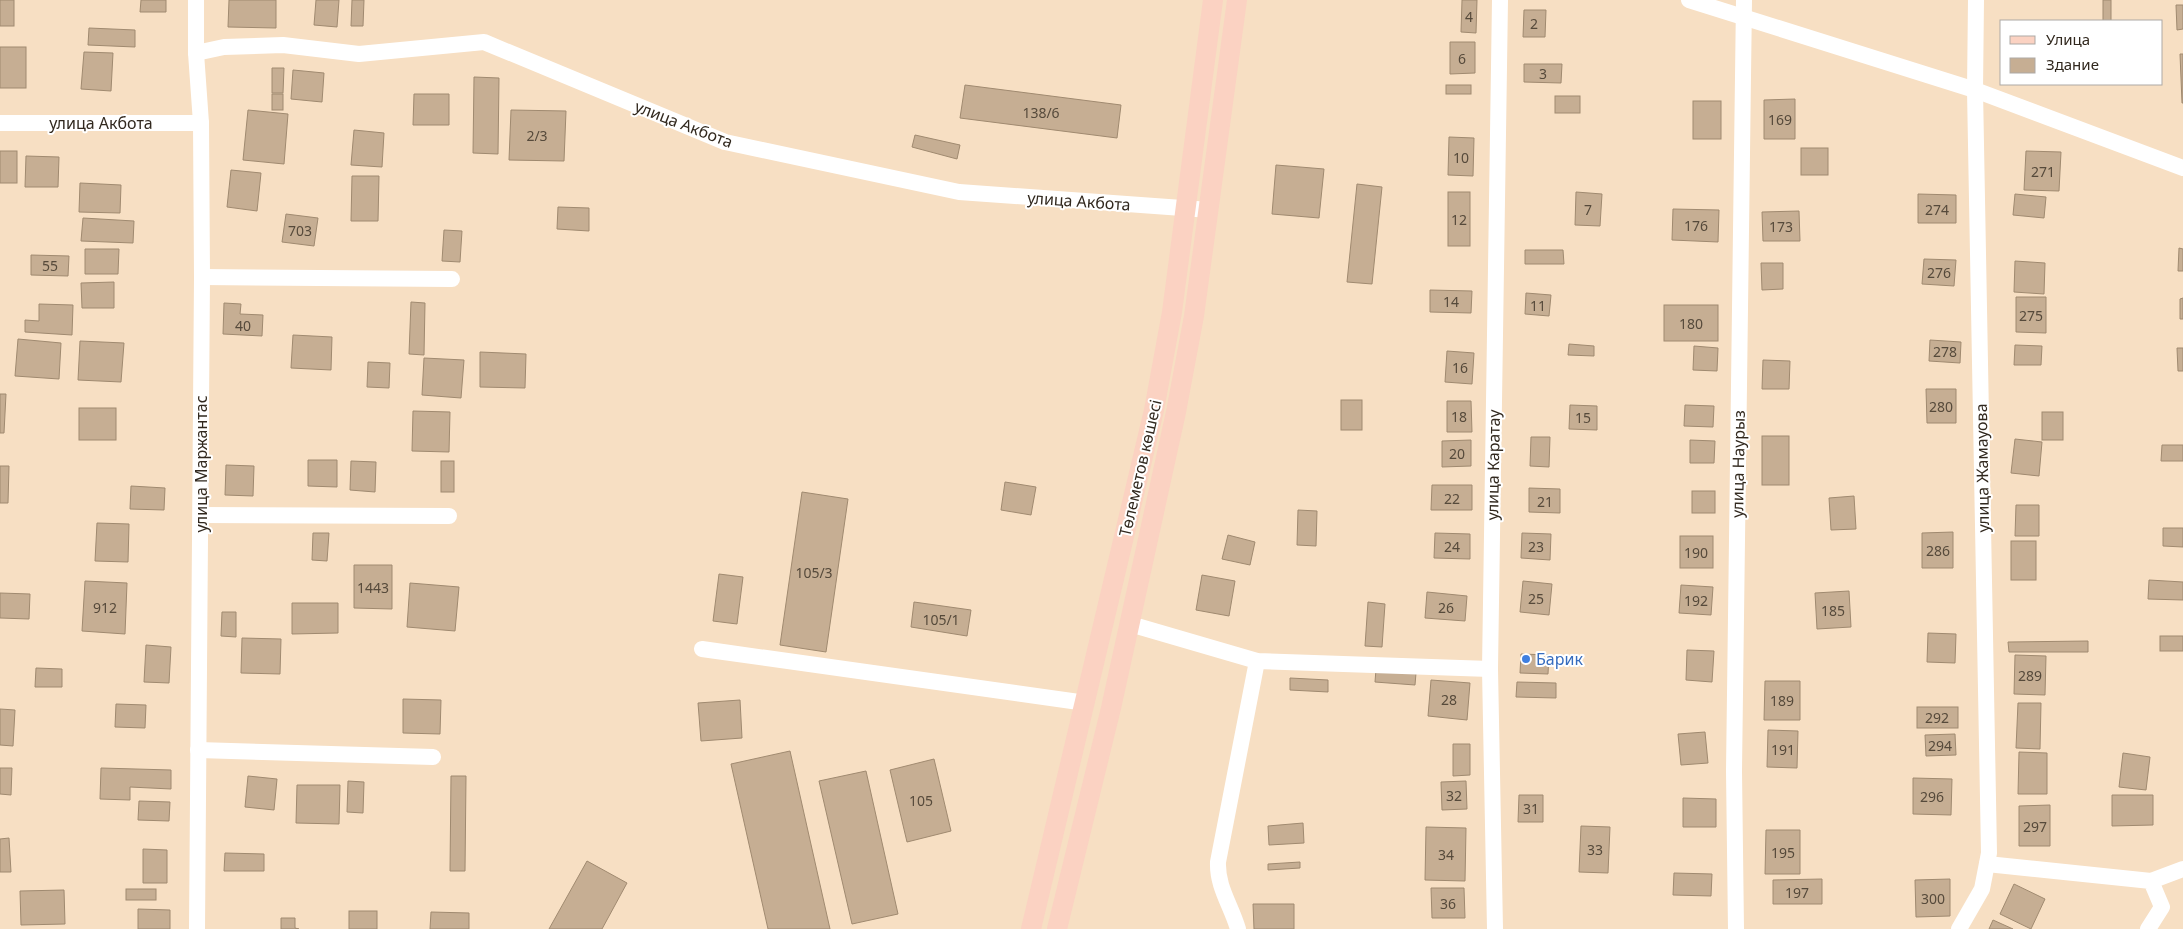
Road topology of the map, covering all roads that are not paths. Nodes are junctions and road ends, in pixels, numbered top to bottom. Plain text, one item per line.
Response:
1 (196, 0) edge
2 (1213, 0) edge
3 (1237, 0) edge
4 (1500, 0) edge
5 (1689, 0) edge
6 (1744, 0) edge
7 (1976, 0) edge
8 (1744, 18) junction
9 (196, 53) junction
10 (1975, 90) junction
11 (0, 123) edge
12 (201, 123) junction
13 (2183, 168) edge
14 (1186, 208) junction
15 (1210, 210) junction
16 (202, 277) junction
17 (452, 280) dead end
18 (201, 514) junction
19 (449, 516) dead end
20 (1130, 624) junction
21 (702, 649) dead end
22 (1257, 661) junction
23 (1490, 668) junction
24 (1086, 703) junction
25 (198, 750) junction
26 (433, 757) dead end
27 (1987, 864) junction
28 (2183, 869) edge
29 (2151, 881) junction
30 (197, 929) edge
31 (1031, 929) edge
32 (1057, 929) edge
33 (1238, 929) edge
34 (1495, 929) edge
35 (1736, 929) edge
36 (1959, 929) edge
37 (2148, 929) edge

1 - 9 street, улица Маржантас
2 - 14 main road, Төлеметов көшесі
3 - 15 main road, Төлеметов көшесі
4 - 23 street, улица Каратау
5 - 8 street
6 - 8 street, улица Наурыз
7 - 10 street, улица Жамауова
8 - 10 street
8 - 35 street, улица Наурыз
9 - 12 street, улица Маржантас
9 - 14 street, улица Акбота
10 - 13 street
10 - 27 street, улица Жамауова
11 - 12 street, улица Акбота
12 - 16 street, улица Маржантас
14 - 15 street, улица Акбота
14 - 24 main road, Төлеметов көшесі
15 - 20 main road, Төлеметов көшесі
16 - 17 street
16 - 18 street, улица Маржантас
18 - 19 street
18 - 25 street, улица Маржантас
20 - 22 street
20 - 32 main road, Төлеметов көшесі
21 - 24 street
22 - 23 street
22 - 33 street
23 - 34 street, улица Каратау
24 - 31 main road, Төлеметов көшесі
25 - 26 street
25 - 30 street, улица Маржантас
27 - 29 street
27 - 36 street, улица Жамауова
28 - 29 street
29 - 37 street

